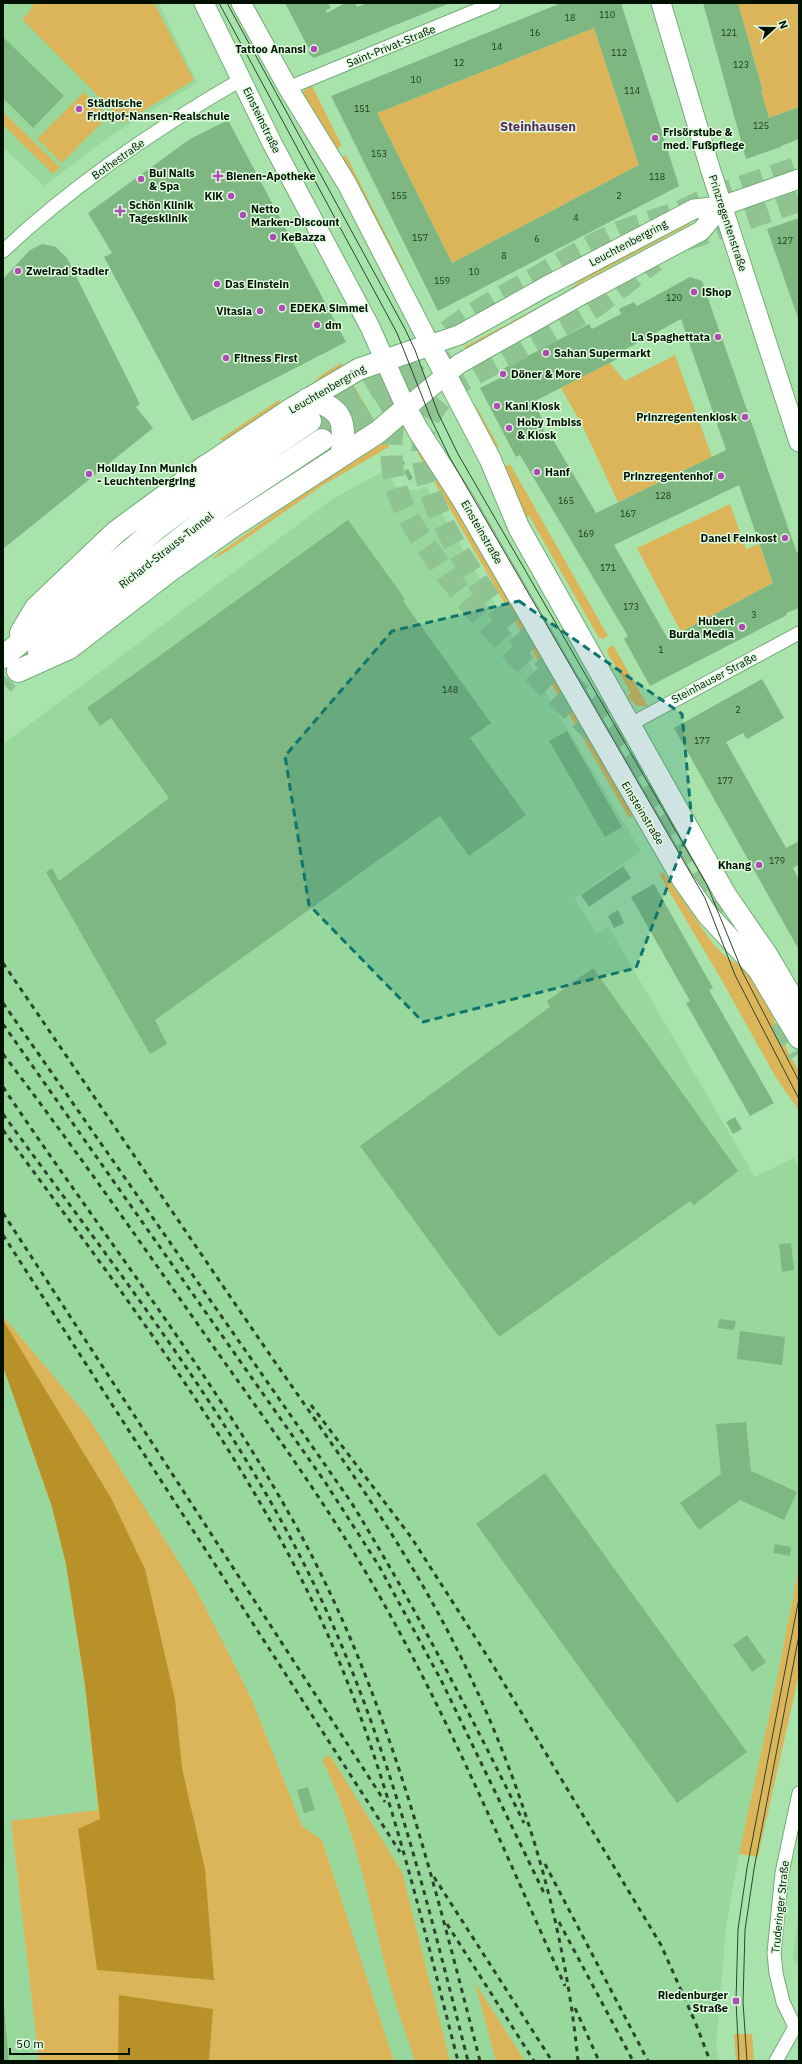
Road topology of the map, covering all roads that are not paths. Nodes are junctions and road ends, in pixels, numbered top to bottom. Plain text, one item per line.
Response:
1 (204, 3) edge
2 (242, 3) edge
3 (494, 3) edge
4 (661, 3) edge
5 (242, 79) junction
6 (288, 88) junction
7 (799, 179) edge
8 (722, 206) junction
9 (3, 251) edge
10 (430, 345) junction
11 (384, 359) junction
12 (445, 376) junction
13 (308, 398) junction
14 (406, 408) junction
15 (795, 416) edge
16 (310, 421) tunnel mouth
17 (322, 440) tunnel mouth
18 (799, 442) edge
19 (342, 454) junction
20 (206, 466) joint
21 (799, 633) edge
22 (10, 664) edge
23 (629, 725) junction
24 (799, 1009) tunnel mouth
25 (799, 1038) edge
26 (799, 1793) edge
27 (797, 2026) edge
28 (776, 2061) edge

1 - 5 main road, Einsteinstraße
2 - 6 main road
3 - 6 street, Saint-Privat-Straße
4 - 8 main road, Prinzregentenstraße
5 - 9 street, Bothestraße
5 - 11 main road, Einsteinstraße
6 - 10 main road
7 - 8 main road, Leuchtenbergring
8 - 10 main road, Leuchtenbergring
8 - 12 main road
8 - 15 main road, Prinzregentenstraße
10 - 11 main road, Leuchtenbergring
10 - 12 main road
11 - 13 main road, Leuchtenbergring
11 - 14 main road, Einsteinstraße
12 - 14 main road
12 - 23 main road
13 - 19 highway
13 - 20 main road, Leuchtenbergring
14 - 19 highway
14 - 25 main road, Einsteinstraße
15 - 18 main road, Prinzregentenstraße
16 - 22 highway, Richard-Strauss-Tunnel
17 - 22 highway, Richard-Strauss-Tunnel
19 - 22 highway
20 - 22 highway
21 - 23 street, Steinhauser Straße
23 - 24 main road
26 - 27 street, Truderinger Straße
27 - 28 street, Truderinger Straße

